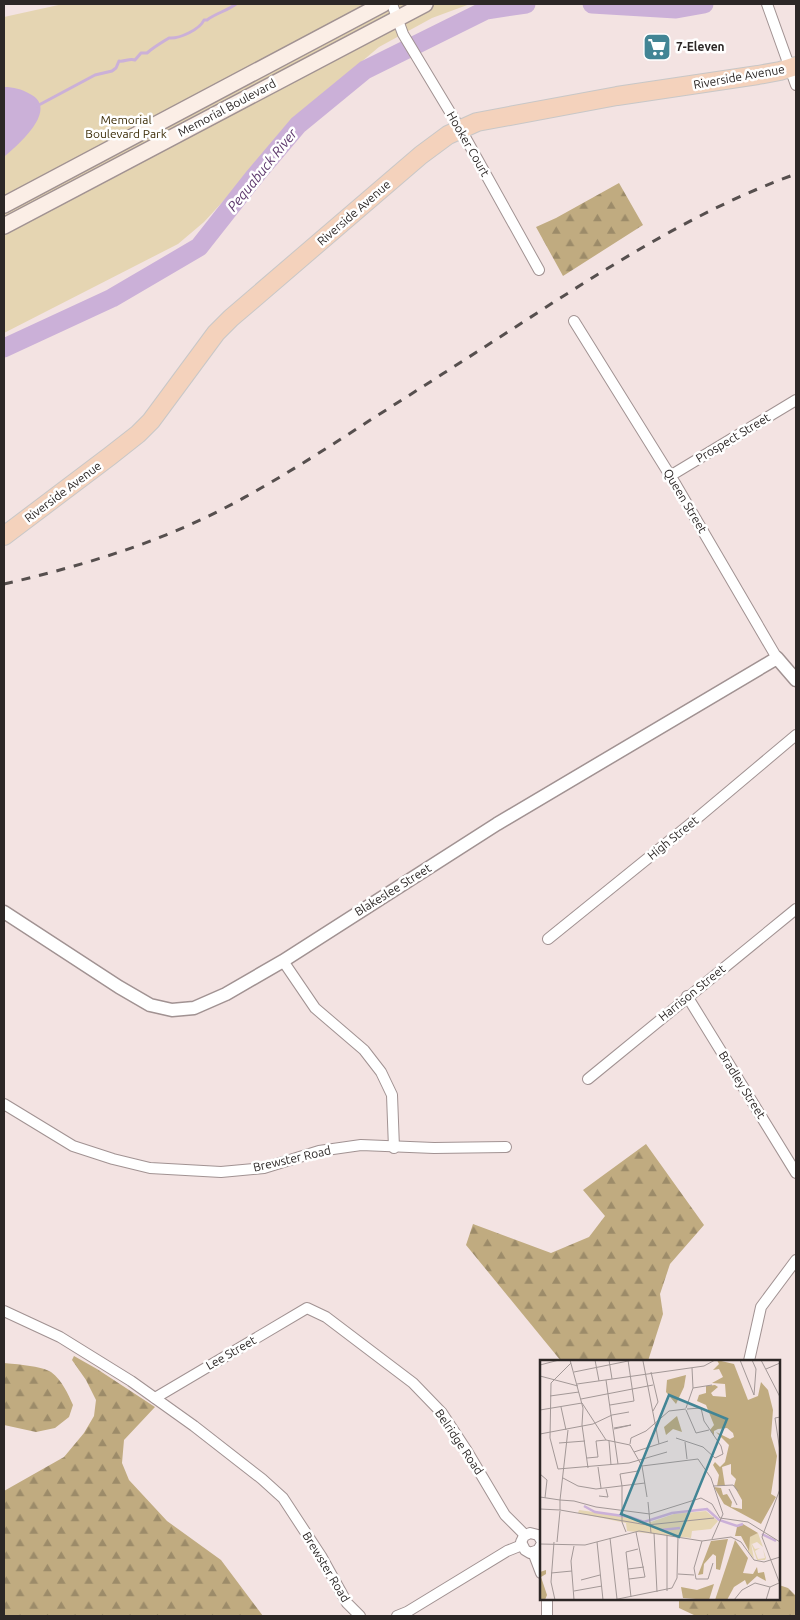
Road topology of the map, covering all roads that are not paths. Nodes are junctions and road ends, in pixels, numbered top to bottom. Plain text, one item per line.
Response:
1 (383, 4) edge
2 (425, 4) edge
3 (769, 9) edge
4 (395, 11) edge
5 (793, 67) edge
6 (796, 85) edge
7 (460, 129) junction
8 (4, 205) edge
9 (4, 226) edge
10 (540, 270) dead end
11 (574, 321) dead end
12 (796, 400) edge
13 (670, 476) junction
14 (4, 536) edge
15 (777, 658) junction
16 (796, 680) edge
17 (796, 735) edge
18 (796, 908) edge
19 (4, 912) edge
20 (548, 939) dead end
21 (283, 961) junction
22 (687, 996) junction
23 (588, 1079) dead end
24 (4, 1104) edge
25 (506, 1147) dead end
26 (394, 1148) junction
27 (796, 1172) edge
28 (796, 1260) edge
29 (307, 1308) joint
30 (4, 1311) edge
31 (749, 1360) edge
32 (155, 1398) junction
33 (533, 1537) edge
34 (540, 1547) edge
35 (533, 1552) junction
36 (540, 1570) edge
37 (547, 1600) edge
38 (360, 1616) edge
39 (398, 1616) edge
40 (547, 1616) edge

1 - 8 main road, Memorial Boulevard
2 - 4 main road, Memorial Boulevard
3 - 5 street
4 - 7 street, Hooker Court
4 - 9 main road, Memorial Boulevard
5 - 6 street
5 - 7 highway, Riverside Avenue
7 - 10 street, Hooker Court
7 - 14 highway, Riverside Avenue
11 - 13 street, Queen Street
12 - 13 street, Prospect Street
13 - 15 street, Queen Street
15 - 16 street, Queen Street
15 - 21 street, Blakeslee Street
17 - 20 street, High Street
18 - 22 street, Harrison Street
19 - 21 street, Blakeslee Street
21 - 26 street
22 - 23 street, Harrison Street
22 - 27 street, Bradley Street
24 - 26 street, Brewster Road
25 - 26 street, Brewster Road
28 - 31 street
29 - 32 street, Lee Street
29 - 33 street, Belridge Road
30 - 32 street, Brewster Road
32 - 38 street, Brewster Road
33 - 35 street, Belridge Road
33 - 39 street
34 - 35 street
35 - 36 street
37 - 40 street

